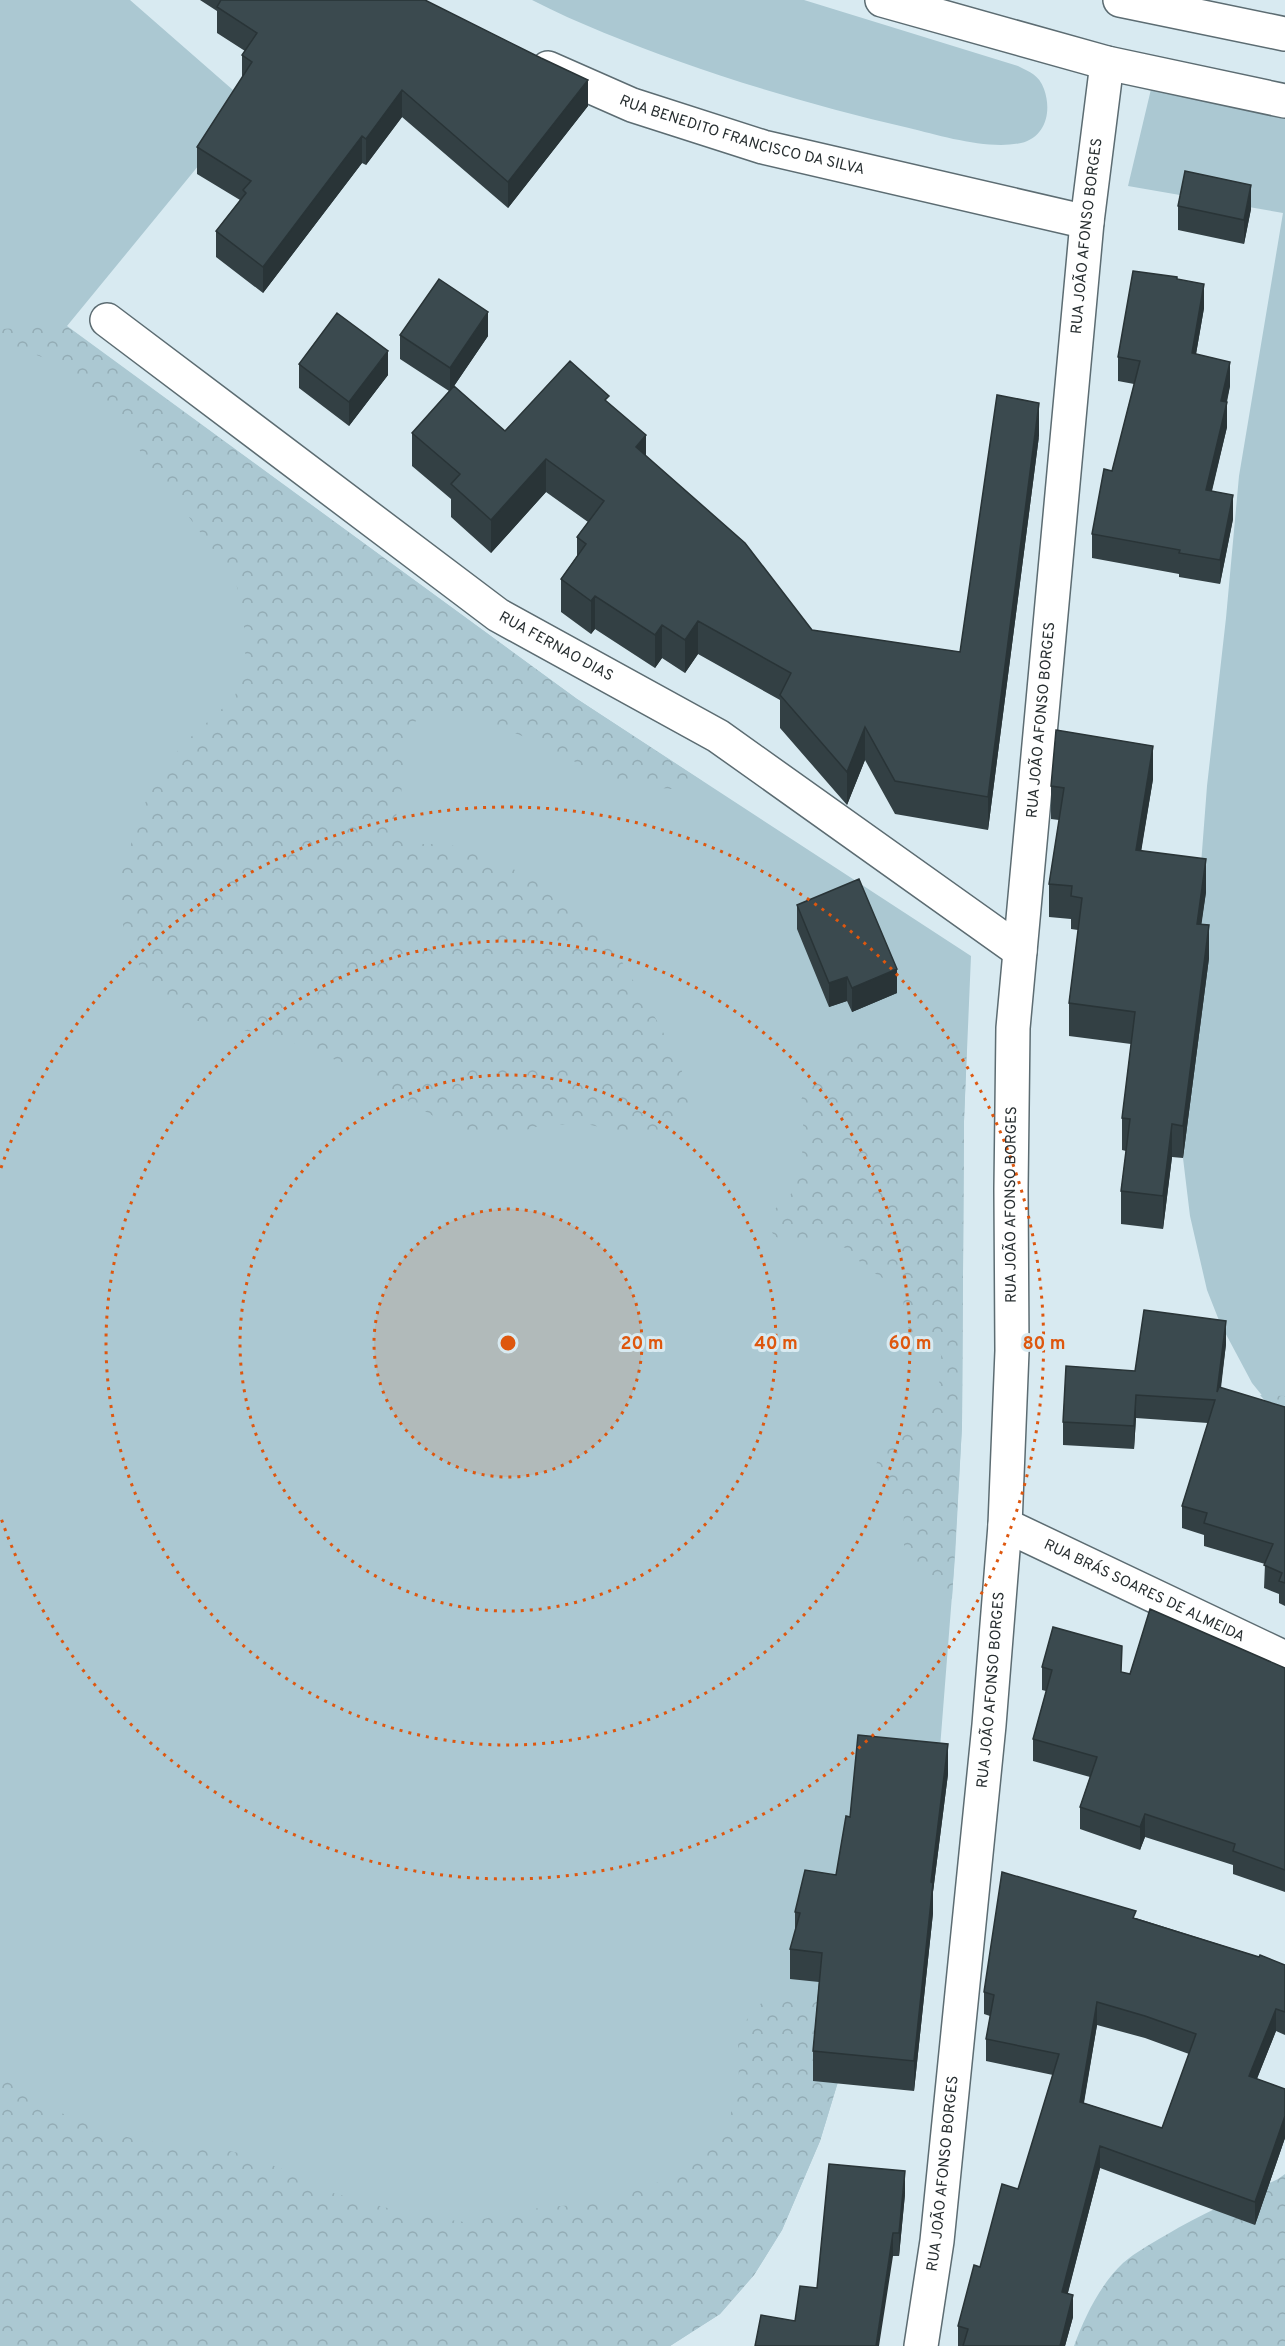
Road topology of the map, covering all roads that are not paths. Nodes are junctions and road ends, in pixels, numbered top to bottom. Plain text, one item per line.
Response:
1 (882, 0) edge
2 (1119, 0) edge
3 (1285, 34) edge
4 (518, 53) edge
5 (1107, 63) junction
6 (1285, 101) edge
7 (1087, 222) junction
8 (107, 320) dead end
9 (1020, 951) junction
10 (1005, 1526) junction
11 (1285, 1658) edge
12 (921, 2346) edge

1 - 5 main road
2 - 3 main road
4 - 7 main road, RUA BENEDITO FRANCISCO DA SILVA
5 - 6 main road
5 - 7 main road, RUA JOÃO AFONSO BORGES
7 - 9 main road, RUA JOÃO AFONSO BORGES
8 - 9 main road, RUA FERNAO DIAS
9 - 10 main road, RUA JOÃO AFONSO BORGES
10 - 11 main road, RUA BRÁS SOARES DE ALMEIDA
10 - 12 main road, RUA JOÃO AFONSO BORGES

